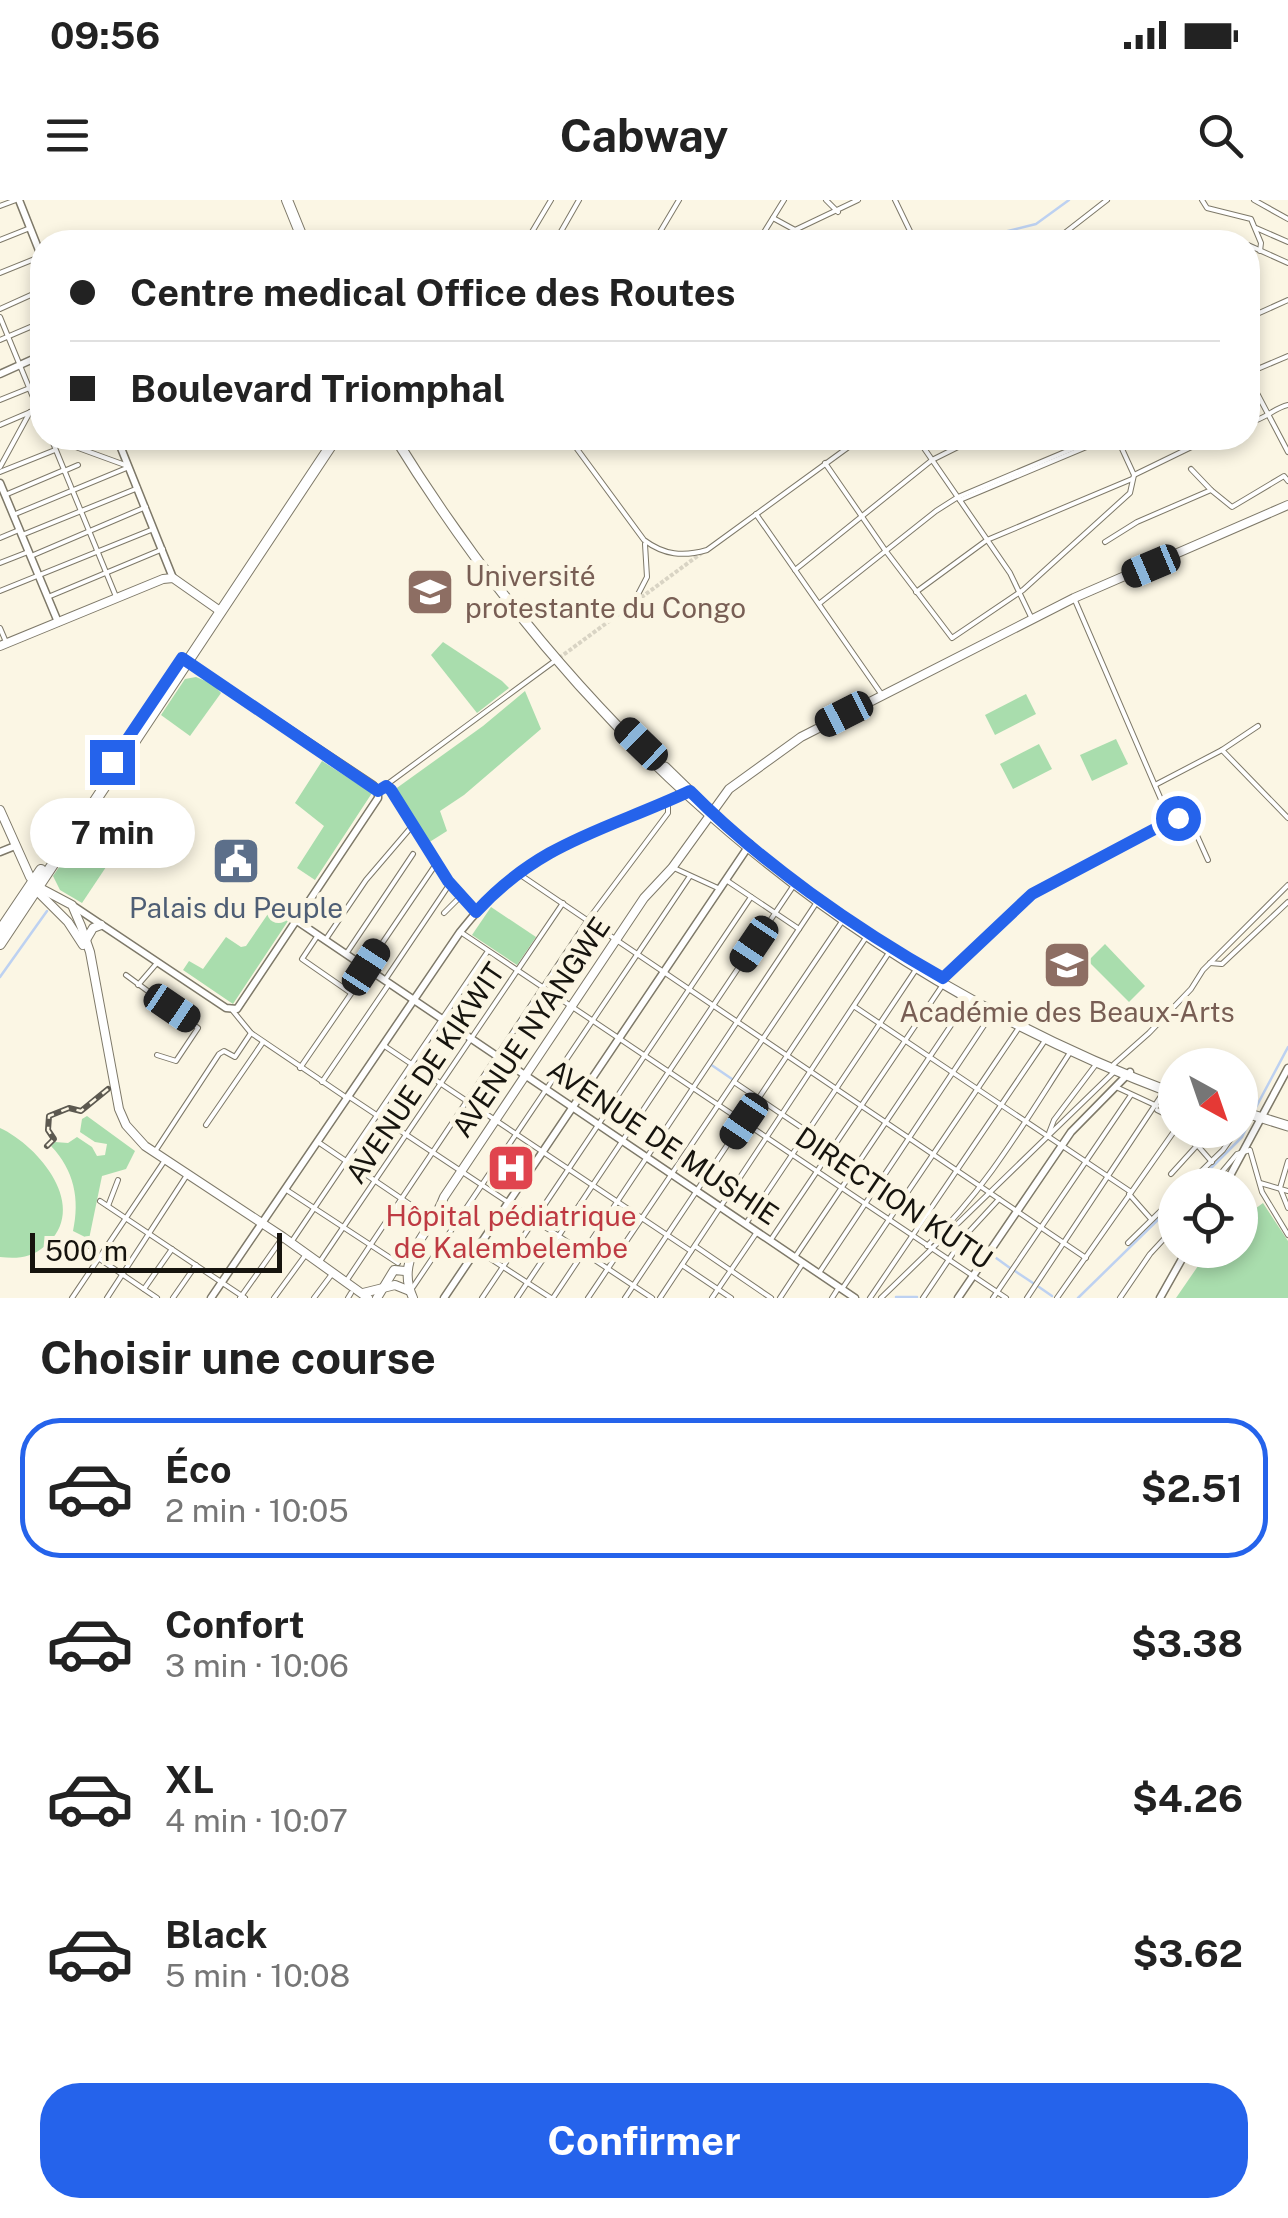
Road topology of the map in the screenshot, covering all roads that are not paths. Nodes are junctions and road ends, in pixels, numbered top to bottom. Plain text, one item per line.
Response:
1 (17, 200) edge
2 (284, 200) edge
3 (552, 200) edge
4 (580, 200) edge
5 (679, 200) edge
6 (784, 200) edge
7 (826, 200) edge
8 (858, 200) edge
9 (895, 200) edge
10 (1108, 200) edge
11 (1202, 200) edge
12 (1254, 200) edge
13 (0, 206) edge
14 (838, 212) junction
15 (774, 218) junction
16 (1288, 218) edge
17 (1254, 227) junction
18 (30, 228) joint
19 (296, 230) edge
20 (533, 230) edge
21 (562, 230) edge
22 (661, 230) edge
23 (766, 230) edge
24 (910, 230) edge
25 (1069, 230) edge
26 (1255, 230) edge
27 (0, 240) edge
28 (1288, 242) edge
29 (1260, 251) edge
30 (30, 262) edge
31 (1288, 263) edge
32 (0, 274) edge
33 (30, 295) edge
34 (1288, 300) edge
35 (0, 309) edge
36 (1260, 313) edge
37 (0, 317) edge
38 (30, 327) edge
39 (8, 337) junction
40 (0, 340) edge
41 (1288, 356) edge
42 (30, 361) edge
43 (20, 366) junction
44 (1260, 369) edge
45 (0, 374) edge
46 (29, 388) joint
47 (1260, 396) edge
48 (0, 400) edge
49 (1288, 404) edge
50 (30, 412) joint
51 (1271, 416) junction
52 (1260, 419) edge
53 (0, 424) edge
54 (55, 450) joint
55 (84, 450) edge
56 (122, 450) edge
57 (324, 450) edge
58 (406, 450) edge
59 (407, 450) edge
60 (578, 450) edge
61 (844, 450) edge
62 (925, 450) edge
63 (952, 450) edge
64 (1071, 450) edge
65 (1079, 450) edge
66 (1123, 450) edge
67 (1186, 450) edge
68 (1288, 452) edge
69 (932, 460) junction
70 (826, 463) junction
71 (78, 465) dead end
72 (129, 466) junction
73 (1190, 469) dead end
74 (0, 470) edge
75 (64, 471) junction
76 (1133, 477) junction
77 (1288, 481) edge
78 (0, 483) edge
79 (138, 488) junction
80 (72, 490) junction
81 (1210, 490) junction
82 (5, 495) junction
83 (959, 499) junction
84 (1288, 506) edge
85 (146, 508) junction
86 (81, 511) junction
87 (756, 514) junction
88 (863, 514) junction
89 (13, 515) junction
90 (155, 528) junction
91 (89, 531) junction
92 (20, 533) junction
93 (0, 538) edge
94 (644, 540) junction
95 (987, 540) junction
96 (1106, 542) dead end
97 (163, 549) junction
98 (885, 550) junction
99 (98, 552) junction
100 (29, 554) junction
101 (0, 563) edge
102 (796, 570) junction
103 (106, 573) junction
104 (38, 576) junction
105 (173, 578) junction
106 (0, 591) edge
107 (1020, 591) junction
108 (916, 592) junction
109 (48, 597) junction
110 (117, 598) junction
111 (1074, 598) junction
112 (820, 603) junction
113 (632, 604) dead end
114 (218, 609) junction
115 (1032, 619) junction
116 (58, 622) junction
117 (0, 628) edge
118 (3, 644) edge
119 (184, 659) junction
120 (557, 659) junction
121 (882, 695) junction
122 (1258, 726) dead end
123 (1222, 750) junction
124 (1155, 784) junction
125 (382, 788) junction
126 (687, 792) junction
127 (668, 801) junction
128 (0, 810) edge
129 (709, 814) junction
130 (0, 818) edge
131 (1169, 818) junction
132 (1288, 818) edge
133 (413, 824) junction
134 (14, 846) junction
135 (748, 846) junction
136 (0, 852) edge
137 (413, 854) dead end
138 (1208, 860) dead end
139 (437, 863) junction
140 (672, 868) junction
141 (517, 872) junction
142 (690, 876) junction
143 (726, 880) junction
144 (450, 884) junction
145 (794, 885) junction
146 (1288, 885) edge
147 (36, 888) junction
148 (720, 889) junction
149 (461, 896) junction
150 (751, 897) junction
151 (817, 902) junction
152 (1288, 902) edge
153 (68, 903) junction
154 (563, 903) junction
155 (476, 912) junction
156 (59, 913) junction
157 (444, 913) dead end
158 (775, 913) junction
159 (78, 918) junction
160 (588, 920) junction
161 (844, 920) junction
162 (297, 921) junction
163 (98, 923) junction
164 (799, 929) junction
165 (0, 931) edge
166 (460, 932) junction
167 (868, 934) junction
168 (322, 937) junction
169 (86, 940) junction
170 (616, 940) junction
171 (0, 944) edge
172 (488, 951) junction
173 (890, 951) junction
174 (346, 954) junction
175 (637, 954) junction
176 (89, 959) junction
177 (156, 962) junction
178 (1210, 962) junction
179 (367, 968) junction
180 (916, 968) junction
181 (518, 971) junction
182 (664, 972) junction
183 (126, 975) dead end
184 (943, 981) junction
185 (387, 982) junction
186 (138, 985) junction
187 (543, 989) junction
188 (689, 989) junction
189 (351, 993) junction
190 (969, 998) junction
191 (414, 1000) junction
192 (713, 1005) junction
193 (855, 1006) junction
194 (571, 1007) junction
195 (233, 1011) junction
196 (993, 1012) junction
197 (442, 1020) junction
198 (592, 1022) junction
199 (737, 1022) junction
200 (880, 1024) junction
201 (1020, 1026) junction
202 (251, 1034) junction
203 (1047, 1036) junction
204 (471, 1039) junction
205 (618, 1039) junction
206 (763, 1039) junction
207 (905, 1040) junction
208 (263, 1042) junction
209 (383, 1045) junction
210 (1071, 1051) junction
211 (157, 1055) dead end
212 (644, 1056) junction
213 (788, 1056) junction
214 (497, 1057) junction
215 (929, 1057) junction
216 (1098, 1062) junction
217 (412, 1064) junction
218 (1113, 1067) junction
219 (300, 1068) junction
220 (1288, 1068) edge
221 (668, 1072) junction
222 (812, 1072) junction
223 (952, 1073) junction
224 (1129, 1073) junction
225 (524, 1077) junction
226 (322, 1082) junction
227 (734, 1082) junction
228 (441, 1084) junction
229 (1158, 1085) edge
230 (1116, 1086) junction
231 (694, 1087) junction
232 (837, 1089) junction
233 (545, 1090) junction
234 (976, 1090) junction
235 (1130, 1096) junction
236 (347, 1097) junction
237 (759, 1098) junction
238 (467, 1102) junction
239 (719, 1104) junction
240 (861, 1104) junction
241 (1001, 1106) junction
242 (1156, 1107) joint
243 (1258, 1107) edge
244 (572, 1108) junction
245 (783, 1114) junction
246 (377, 1115) junction
247 (1258, 1120) edge
248 (494, 1121) junction
249 (744, 1121) junction
250 (885, 1122) junction
251 (1024, 1122) junction
252 (206, 1124) dead end
253 (597, 1126) junction
254 (1288, 1129) edge
255 (808, 1131) junction
256 (516, 1134) junction
257 (406, 1135) junction
258 (1048, 1135) junction
259 (768, 1136) junction
260 (909, 1138) junction
261 (317, 1142) junction
262 (622, 1142) junction
263 (1061, 1147) junction
264 (832, 1148) junction
265 (1162, 1148) edge
266 (1196, 1148) edge
267 (1200, 1148) edge
268 (1223, 1148) edge
269 (1246, 1148) junction
270 (543, 1151) junction
271 (154, 1152) junction
272 (432, 1153) junction
273 (793, 1153) junction
274 (933, 1154) junction
275 (646, 1158) junction
276 (1288, 1160) edge
277 (346, 1162) junction
278 (1086, 1162) junction
279 (1212, 1162) junction
280 (163, 1163) junction
281 (857, 1164) junction
282 (1177, 1168) edge
283 (1206, 1168) edge
284 (1224, 1168) edge
285 (1235, 1168) edge
286 (569, 1169) junction
287 (818, 1170) junction
288 (957, 1170) junction
289 (460, 1172) junction
290 (186, 1176) junction
291 (671, 1176) junction
292 (1109, 1177) junction
293 (118, 1180) dead end
294 (881, 1180) junction
295 (374, 1182) junction
296 (1260, 1183) junction
297 (482, 1185) junction
298 (594, 1185) junction
299 (981, 1186) junction
300 (842, 1187) junction
301 (1280, 1188) junction
302 (285, 1190) junction
303 (990, 1191) junction
304 (1288, 1191) edge
305 (696, 1192) junction
306 (1130, 1193) junction
307 (905, 1196) junction
308 (1000, 1199) junction
309 (402, 1200) junction
310 (100, 1201) dead end
311 (509, 1202) junction
312 (618, 1202) junction
313 (865, 1202) junction
314 (108, 1206) junction
315 (718, 1206) junction
316 (1288, 1208) edge
317 (314, 1210) junction
318 (928, 1212) junction
319 (1018, 1212) junction
320 (1158, 1212) edge
321 (127, 1218) junction
322 (430, 1218) dead end
323 (642, 1218) junction
324 (535, 1219) junction
325 (1151, 1219) junction
326 (888, 1220) junction
327 (260, 1224) junction
328 (745, 1224) junction
329 (950, 1227) junction
330 (1041, 1228) junction
331 (342, 1229) junction
332 (757, 1232) junction
333 (148, 1233) junction
334 (559, 1234) junction
335 (668, 1234) junction
336 (1288, 1235) edge
337 (912, 1236) junction
338 (964, 1237) junction
339 (281, 1240) junction
340 (770, 1241) junction
341 (292, 1242) junction
342 (1064, 1243) junction
343 (1128, 1244) dead end
344 (1158, 1245) edge
345 (370, 1247) junction
346 (930, 1247) junction
347 (693, 1248) junction
348 (84, 1249) dead end
349 (172, 1249) junction
350 (476, 1250) junction
351 (584, 1252) junction
352 (795, 1257) junction
353 (304, 1258) junction
354 (1086, 1258) junction
355 (100, 1259) junction
356 (948, 1260) junction
357 (398, 1263) dead end
358 (803, 1263) junction
359 (318, 1264) junction
360 (196, 1265) junction
361 (682, 1265) junction
362 (502, 1267) junction
363 (1177, 1268) edge
364 (608, 1269) junction
365 (405, 1271) junction
366 (730, 1271) junction
367 (819, 1273) junction
368 (122, 1275) junction
369 (330, 1275) junction
370 (973, 1276) junction
371 (221, 1282) junction
372 (345, 1283) junction
373 (527, 1284) junction
374 (633, 1286) junction
375 (382, 1288) junction
376 (841, 1288) junction
377 (144, 1290) junction
378 (718, 1290) junction
379 (411, 1294) edge
380 (995, 1295) edge
381 (149, 1296) edge
382 (357, 1296) edge
383 (242, 1297) edge
384 (72, 1298) edge
385 (107, 1298) edge
386 (157, 1298) edge
387 (173, 1298) edge
388 (210, 1298) edge
389 (274, 1298) edge
390 (314, 1298) edge
391 (377, 1298) edge
392 (445, 1298) edge
393 (482, 1298) edge
394 (518, 1298) edge
395 (552, 1298) edge
396 (588, 1298) edge
397 (625, 1298) edge
398 (652, 1298) edge
399 (660, 1298) edge
400 (712, 1298) edge
401 (731, 1298) edge
402 (771, 1298) edge
403 (780, 1298) edge
404 (832, 1298) edge
405 (855, 1298) edge
406 (870, 1298) edge
407 (881, 1298) edge
408 (923, 1298) edge
409 (958, 1298) edge
410 (1006, 1298) edge
411 (1027, 1298) edge
412 (1057, 1298) edge
413 (1120, 1298) edge
414 (1160, 1298) edge

1 - 13 street
1 - 18 street
2 - 19 highway
3 - 20 street
4 - 21 street
5 - 22 street
6 - 15 street
7 - 14 street
8 - 14 street
9 - 24 street
10 - 25 street
11 - 17 street
12 - 16 street
14 - 15 street
15 - 23 street
17 - 26 street
17 - 28 street
18 - 27 street
29 - 31 street
30 - 32 street
33 - 35 street
34 - 36 street
37 - 39 street
38 - 39 street
39 - 40 street
39 - 43 street
41 - 44 street
42 - 43 street
43 - 45 street
43 - 46 street
46 - 48 street
47 - 51 street
49 - 51 street
50 - 53 street
50 - 74 street
51 - 52 street
51 - 68 street
54 - 74 street
54 - 75 street
55 - 72 street
56 - 72 street
57 - 114 highway
58 - 120 main road
59 - 126 main road
60 - 94 street
61 - 70 street
62 - 69 street
63 - 69 street
64 - 83 street
65 - 83 street
66 - 76 street
67 - 76 street
69 - 83 street
69 - 88 street
70 - 87 street
70 - 88 street
71 - 75 street
72 - 79 street
72 - 80 street
73 - 81 street
75 - 80 street
75 - 82 street
76 - 95 street
76 - 107 street
77 - 81 street
78 - 82 street
79 - 85 street
79 - 86 street
80 - 86 street
80 - 89 street
81 - 96 street
82 - 89 street
83 - 95 street
83 - 98 street
84 - 111 main road, AVENUE NYANGWE
85 - 90 street
85 - 91 street
86 - 91 street
86 - 92 street
87 - 94 street
87 - 102 street
88 - 98 street
88 - 102 street
89 - 92 street
90 - 97 street
90 - 99 street
91 - 99 street
91 - 100 street
92 - 93 street
92 - 100 street
94 - 113 street
95 - 107 street
95 - 108 street
97 - 103 street
97 - 105 street
98 - 108 street
98 - 112 street
99 - 103 street
99 - 104 street
100 - 101 street
100 - 104 street
102 - 112 street
103 - 109 street
103 - 110 street
104 - 106 street
104 - 109 street
105 - 110 main road
105 - 114 main road
107 - 108 street
107 - 115 street
109 - 116 street
110 - 116 main road
111 - 115 main road, AVENUE NYANGWE
111 - 124 street
112 - 121 street
114 - 119 highway
115 - 121 main road, AVENUE NYANGWE
116 - 118 main road
117 - 118 street
119 - 125 street
119 - 147 highway
120 - 125 street
120 - 126 main road
121 - 129 main road, AVENUE NYANGWE
122 - 123 street
123 - 124 street
123 - 132 street
124 - 131 street
125 - 133 street
125 - 162 street
126 - 127 street
126 - 129 main road
127 - 141 street
127 - 160 street
128 - 134 main road
129 - 135 main road
129 - 140 main road, AVENUE NYANGWE
130 - 134 main road
131 - 138 street
131 - 184 street
133 - 139 street
133 - 168 street
134 - 136 street
134 - 147 main road
135 - 143 street
135 - 145 main road
135 - 167 main road
137 - 174 street
139 - 144 street
139 - 179 street
140 - 142 street
140 - 170 main road, AVENUE NYANGWE
141 - 154 street
141 - 155 street
142 - 148 street
142 - 175 street
143 - 148 street
143 - 150 street
144 - 149 street
144 - 185 street
145 - 151 main road
145 - 158 street
146 - 178 street
147 - 153 main road
147 - 156 main road
147 - 165 highway
147 - 171 highway
148 - 182 street
149 - 155 street
149 - 157 street
150 - 158 street
150 - 188 street
151 - 161 main road
151 - 164 street
152 - 178 street
153 - 156 main road
153 - 159 main road
153 - 163 street
154 - 160 street
154 - 181 street, AVENUE DE KIKWIT
155 - 166 street
156 - 159 street
156 - 176 main road
158 - 164 street
158 - 192 street
159 - 163 street
159 - 169 main road
160 - 170 street
160 - 187 street
161 - 167 main road
161 - 206 street
162 - 168 street, AVENUE DE MUSHIE
162 - 195 street
163 - 169 main road
163 - 177 street
164 - 199 street
166 - 172 street, DIRECTION KUTU
166 - 191 street
167 - 173 main road
167 - 184 main road
167 - 213 street
168 - 174 street, AVENUE DE MUSHIE
168 - 189 street
169 - 176 main road
170 - 175 street
170 - 194 main road, AVENUE NYANGWE
172 - 181 street, DIRECTION KUTU
172 - 197 street
173 - 180 main road
173 - 193 street
174 - 179 street, AVENUE DE MUSHIE
175 - 182 street
175 - 198 street
176 - 271 main road
176 - 280 main road
177 - 186 street
177 - 195 street
178 - 218 street
179 - 185 street, AVENUE DE MUSHIE
179 - 189 street
180 - 184 main road
180 - 200 street
181 - 187 street, DIRECTION KUTU
181 - 204 street, AVENUE DE KIKWIT
182 - 188 street
182 - 205 street
183 - 186 street
184 - 190 main road
184 - 203 main road
184 - 207 street
185 - 191 street, AVENUE DE MUSHIE
185 - 226 street
186 - 211 street
187 - 194 street, DIRECTION KUTU
187 - 214 street
188 - 192 street
188 - 212 street
189 - 219 street
190 - 196 main road
190 - 215 street
191 - 197 street, AVENUE DE MUSHIE
191 - 209 street
192 - 199 street
192 - 221 street
193 - 200 street
193 - 222 street
194 - 198 street, DIRECTION KUTU
194 - 225 main road, AVENUE NYANGWE
195 - 202 street
196 - 201 main road
196 - 223 street
197 - 204 street, AVENUE DE MUSHIE
197 - 217 street
198 - 205 street, DIRECTION KUTU
198 - 233 street
199 - 206 street
199 - 231 street
200 - 207 street
200 - 232 street
201 - 203 main road
201 - 234 street
202 - 208 street
202 - 271 street
203 - 210 main road
203 - 218 main road
203 - 241 street
204 - 214 street, AVENUE DE MUSHIE
204 - 228 street, AVENUE DE KIKWIT
205 - 212 street, DIRECTION KUTU
205 - 244 street
206 - 213 street
206 - 227 street
207 - 215 street
207 - 240 street
208 - 219 street
208 - 252 street
209 - 217 street
209 - 236 street
210 - 216 main road
210 - 251 street
212 - 221 street, DIRECTION KUTU
212 - 253 street
213 - 222 street
213 - 237 street
214 - 225 street, AVENUE DE MUSHIE
214 - 238 street
215 - 223 street
215 - 250 street
216 - 218 main road
216 - 258 street
217 - 228 street
217 - 246 street
218 - 224 main road
218 - 258 street
219 - 226 street
220 - 243 street
221 - 231 street, DIRECTION KUTU
221 - 262 street
222 - 232 street
222 - 245 street
223 - 234 street
223 - 260 street
224 - 229 main road
224 - 230 street
225 - 233 street, AVENUE DE MUSHIE
225 - 248 main road, AVENUE NYANGWE
226 - 236 street
227 - 237 street
227 - 239 street
228 - 238 street
228 - 257 street, AVENUE DE KIKWIT
230 - 235 street
230 - 263 street
231 - 239 street, DIRECTION KUTU
231 - 275 street
232 - 240 street
232 - 255 street
233 - 244 street, AVENUE DE MUSHIE
233 - 256 street
234 - 241 street
234 - 274 street
235 - 242 street
235 - 278 street
236 - 246 street
236 - 261 street
237 - 245 street
237 - 249 street
238 - 248 street
238 - 272 street
239 - 249 street, DIRECTION KUTU
239 - 291 street
240 - 250 street
240 - 264 street
241 - 251 street
241 - 288 street
242 - 292 street
244 - 253 street, AVENUE DE MUSHIE
244 - 270 street
245 - 255 street
245 - 259 street
246 - 257 street
246 - 277 street
247 - 254 main road
248 - 256 street
248 - 289 main road, AVENUE NYANGWE
249 - 259 street, DIRECTION KUTU
249 - 305 street
250 - 260 street
250 - 281 street
251 - 258 street
251 - 299 street
253 - 262 street, AVENUE DE MUSHIE
253 - 286 street
255 - 264 street
255 - 273 street
256 - 270 street
256 - 297 street
257 - 272 street
257 - 295 street, AVENUE DE KIKWIT
258 - 263 street
258 - 303 street
259 - 273 street, DIRECTION KUTU
259 - 315 street
260 - 274 street
260 - 294 street
261 - 277 street
261 - 302 street
262 - 275 street, AVENUE DE MUSHIE
262 - 298 street
263 - 278 street
263 - 319 street
264 - 281 street
264 - 287 street
265 - 306 street
266 - 282 street
267 - 279 street
268 - 279 street
269 - 284 street
269 - 285 street
269 - 296 street
270 - 286 street
270 - 311 street
271 - 290 main road
272 - 289 street
272 - 309 street
273 - 287 street, DIRECTION KUTU
273 - 328 street
274 - 288 street
274 - 307 street
275 - 291 street, AVENUE DE MUSHIE
275 - 312 street
276 - 301 street
277 - 295 street
277 - 317 street
278 - 292 street
278 - 330 street
279 - 283 street
280 - 290 main road
280 - 321 street
281 - 294 street
281 - 300 street
286 - 298 street
286 - 324 street
287 - 300 street, DIRECTION KUTU
287 - 340 street
288 - 299 street
288 - 318 street
289 - 297 street
289 - 365 main road, AVENUE NYANGWE
290 - 327 main road
290 - 333 street
291 - 305 street, AVENUE DE MUSHIE
291 - 323 street
292 - 306 street
292 - 342 street
293 - 314 street
294 - 307 street
294 - 313 street
295 - 309 street
295 - 331 street, AVENUE DE KIKWIT
296 - 301 street
296 - 336 street
297 - 311 street
297 - 379 street
298 - 312 street
298 - 334 street
299 - 303 street
299 - 329 street
300 - 313 street, DIRECTION KUTU
300 - 352 street
301 - 304 street
301 - 316 street
302 - 317 street
302 - 327 street
303 - 308 street
303 - 329 street
305 - 315 street, AVENUE DE MUSHIE
305 - 335 street
306 - 325 street
306 - 354 street
307 - 318 street
307 - 326 street
308 - 319 street
308 - 338 street
309 - 322 street
309 - 345 street
310 - 314 street
311 - 324 street
311 - 350 street
312 - 323 street
312 - 351 street
313 - 326 street, DIRECTION KUTU
313 - 367 street
314 - 321 street
315 - 328 street, AVENUE DE MUSHIE
315 - 347 street
317 - 331 street
317 - 341 street
318 - 329 street
318 - 337 street
319 - 330 street
319 - 370 street
320 - 325 street
321 - 333 street
321 - 355 street
323 - 335 street
323 - 364 street
324 - 334 street
324 - 362 street
325 - 343 street
326 - 337 street, DIRECTION KUTU
326 - 376 street
327 - 339 main road
327 - 341 main road
327 - 371 street
328 - 332 street, AVENUE DE MUSHIE
329 - 338 street
329 - 346 street
330 - 342 street
330 - 380 street
331 - 345 street
331 - 359 street, AVENUE DE KIKWIT
332 - 340 street, AVENUE DE MUSHIE
332 - 366 street
333 - 349 street
333 - 368 street
334 - 351 street
334 - 373 street
335 - 347 street
335 - 374 street
337 - 346 street, DIRECTION KUTU
337 - 406 street
338 - 356 street
339 - 353 main road
339 - 383 street
340 - 352 street, AVENUE DE MUSHIE
341 - 359 main road
342 - 354 street
342 - 411 street
344 - 413 street
345 - 357 street
345 - 372 street
346 - 356 street, DIRECTION KUTU
346 - 407 street
347 - 361 street
347 - 366 street
348 - 355 street
349 - 360 street
349 - 377 street
350 - 362 street
350 - 392 street
351 - 364 street
351 - 395 street
352 - 358 street, AVENUE DE MUSHIE
353 - 369 main road
353 - 389 street
354 - 412 street
355 - 368 street
355 - 384 street
356 - 370 street, DIRECTION KUTU
356 - 408 street
358 - 367 street, AVENUE DE MUSHIE
358 - 403 street
359 - 369 main road
360 - 371 street
360 - 387 street
361 - 378 street
361 - 399 street
362 - 373 street
362 - 393 street
363 - 414 street
364 - 374 street
364 - 396 street
365 - 375 main road, AVENUE NYANGWE
365 - 379 main road
366 - 378 street
366 - 402 street
367 - 376 street, AVENUE DE MUSHIE
368 - 377 street
368 - 385 street
369 - 372 main road
369 - 382 main road
369 - 390 street
370 - 380 street, DIRECTION KUTU
370 - 409 street
371 - 383 street
371 - 388 street
372 - 382 main road
373 - 394 street
373 - 395 street
374 - 397 street
374 - 398 street
375 - 379 main road
375 - 382 main road
375 - 391 main road, AVENUE NYANGWE
376 - 404 street
376 - 405 street, AVENUE DE MUSHIE
377 - 381 street
378 - 400 street
378 - 401 street
380 - 410 street, DIRECTION KUTU
381 - 386 street

